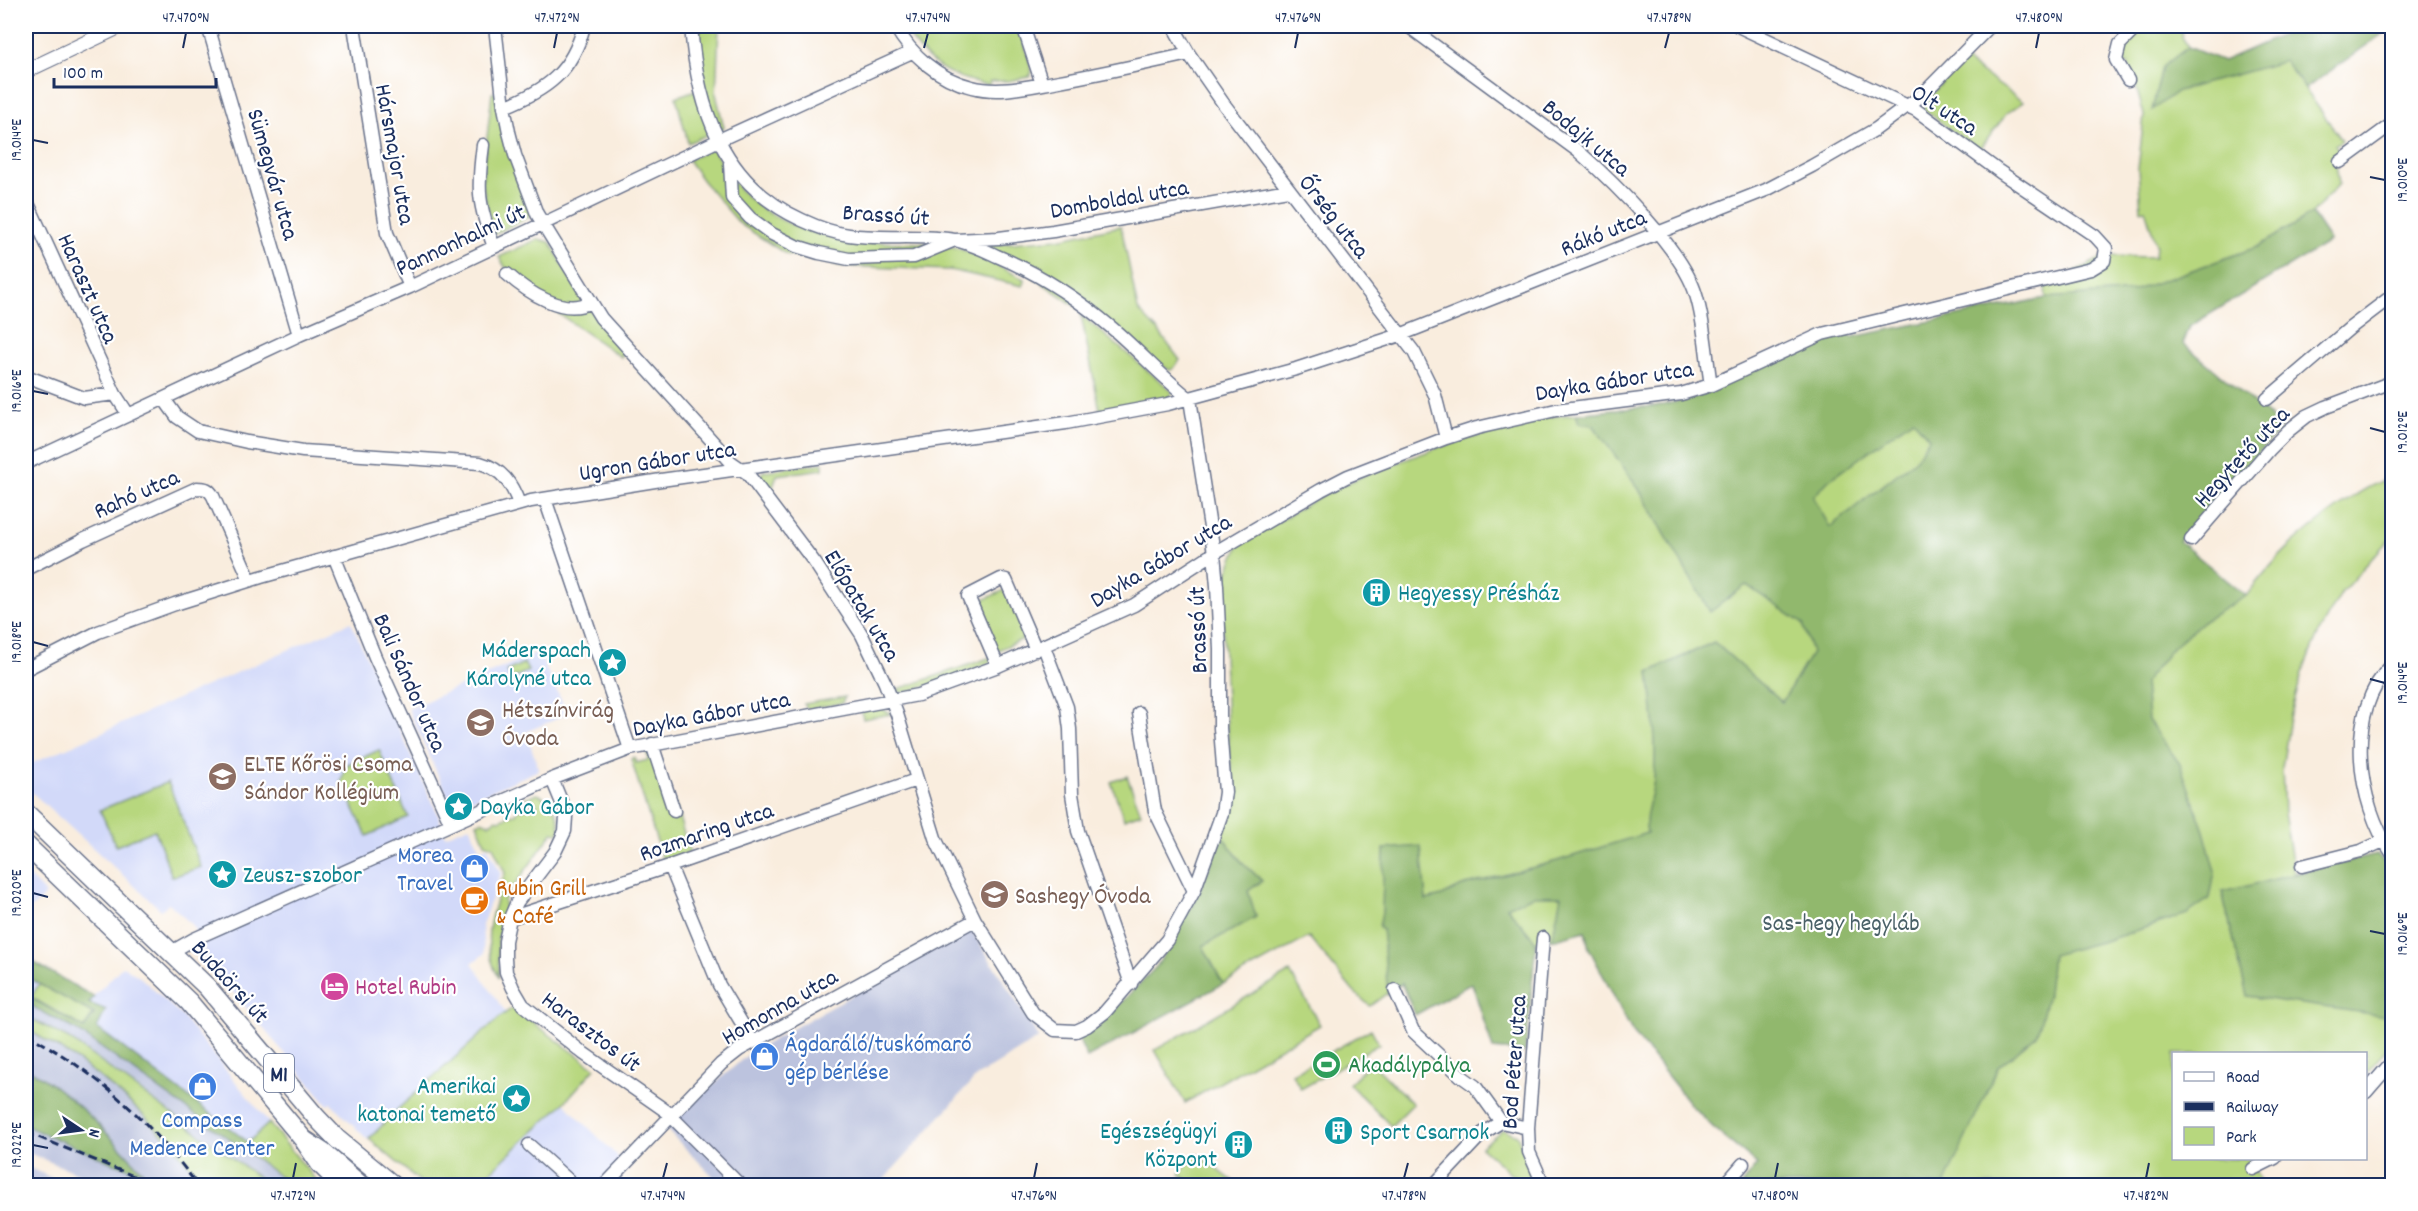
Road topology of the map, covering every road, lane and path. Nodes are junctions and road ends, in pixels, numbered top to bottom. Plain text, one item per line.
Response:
1 (121, 26) edge
2 (208, 26) edge
3 (354, 26) edge
4 (495, 26) edge
5 (584, 26) edge
6 (691, 26) edge
7 (895, 26) edge
8 (1023, 26) edge
9 (1173, 26) edge
10 (1408, 26) edge
11 (1738, 26) edge
12 (1990, 26) edge
13 (2138, 26) edge
14 (912, 52) junction
15 (1189, 54) junction
16 (26, 71) edge
17 (2128, 80) dead end
18 (1042, 84) junction
19 (504, 107) junction
20 (1907, 107) junction
21 (2392, 124) edge
22 (719, 140) junction
23 (483, 145) dead end
24 (2340, 162) dead end
25 (730, 163) junction
26 (1288, 190) junction
27 (26, 199) edge
28 (30, 221) edge
29 (544, 223) junction
30 (1657, 233) junction
31 (955, 240) junction
32 (494, 246) junction
33 (2106, 256) joint
34 (507, 274) dead end
35 (410, 287) junction
36 (2392, 296) edge
37 (590, 302) junction
38 (299, 335) junction
39 (1400, 335) junction
40 (26, 376) edge
41 (2392, 382) edge
42 (1711, 385) junction
43 (115, 394) junction
44 (164, 399) junction
45 (1190, 399) junction
46 (2267, 399) dead end
47 (128, 414) junction
48 (1446, 438) junction
49 (26, 463) edge
50 (741, 469) junction
51 (545, 499) junction
52 (519, 504) junction
53 (2191, 540) dead end
54 (1214, 553) junction
55 (334, 556) junction
56 (26, 569) edge
57 (250, 580) junction
58 (1040, 648) junction
59 (2392, 665) edge
60 (998, 666) junction
61 (26, 669) edge
62 (892, 700) junction
63 (1139, 713) dead end
64 (652, 744) junction
65 (630, 748) junction
66 (552, 779) junction
67 (916, 780) junction
68 (674, 811) dead end
69 (26, 813) edge
70 (451, 824) junction
71 (2388, 839) edge
72 (26, 845) edge
73 (2392, 852) edge
74 (670, 866) junction
75 (2302, 866) dead end
76 (1194, 891) junction
77 (510, 918) junction
78 (975, 920) junction
79 (1543, 938) dead end
80 (173, 951) junction
81 (1131, 984) junction
82 (1395, 990) dead end
83 (1033, 1012) joint
84 (753, 1042) junction
85 (2392, 1062) edge
86 (2367, 1091) edge
87 (670, 1116) junction
88 (1501, 1122) junction
89 (1528, 1128) junction
90 (303, 1138) junction
91 (529, 1146) dead end
92 (2271, 1160) edge
93 (1743, 1164) dead end
94 (2253, 1169) dead end
95 (342, 1185) edge
96 (363, 1185) edge
97 (394, 1185) edge
98 (575, 1185) edge
99 (604, 1185) edge
100 (741, 1185) edge
101 (1433, 1185) edge
102 (1544, 1185) edge
103 (1724, 1185) edge

1 - 16 street
2 - 38 street, Sümegvár utca
3 - 35 street, Hársmajor utca
4 - 19 street, Előpatak utca
5 - 19 street
6 - 22 street, Brassó út
7 - 14 street
8 - 18 street
9 - 15 street, Őrség utca
10 - 30 street, Bodajk utca
11 - 20 street, Olt utca
12 - 20 street, Rákó utca
13 - 17 street
14 - 18 street
14 - 22 street, Pannonhalmi út
15 - 18 street
15 - 26 street, Őrség utca
19 - 29 street, Előpatak utca
20 - 30 street, Rákó utca
20 - 33 street, Olt utca
21 - 24 street
22 - 25 street, Brassó út
22 - 29 street, Pannonhalmi út
23 - 32 street
25 - 31 street, Brassó út
25 - 31 street, Brassó út
26 - 31 street, Domboldal utca
26 - 39 street, Őrség utca
27 - 28 street, Haraszt utca
28 - 43 street, Haraszt utca
29 - 32 street, Pannonhalmi út
29 - 37 street, Előpatak utca
30 - 39 street, Rákó utca
30 - 42 street, Bodajk utca
31 - 45 street, Brassó út
32 - 35 street, Pannonhalmi út
33 - 42 street, Dayka Gábor utca
34 - 37 street
35 - 38 street, Pannonhalmi út
36 - 46 street
37 - 50 street, Előpatak utca
38 - 44 street, Pannonhalmi út
39 - 45 street, Rákó utca
39 - 48 street, Őrség utca
40 - 43 street
41 - 53 street, Hegytető utca
42 - 48 street, Dayka Gábor utca
43 - 47 street
44 - 47 street, Pannonhalmi út
44 - 52 street
45 - 50 street, Ugron Gábor utca
45 - 54 street, Brassó út
47 - 49 street, Pannonhalmi út
48 - 54 street, Dayka Gábor utca
50 - 51 street, Ugron Gábor utca
50 - 62 street, Előpatak utca
51 - 52 street, Ugron Gábor utca
51 - 65 street
52 - 55 street
54 - 58 street, Dayka Gábor utca
54 - 76 street, Brassó út
55 - 57 street
55 - 70 street, Bali Sándor utca
56 - 57 street, Rahó utca
57 - 61 street
58 - 60 street, Dayka Gábor utca
58 - 60 street
58 - 81 street
59 - 71 street
60 - 62 street, Dayka Gábor utca
62 - 64 street, Dayka Gábor utca
62 - 67 street, Előpatak utca
63 - 76 street
64 - 65 street, Dayka Gábor utca
64 - 68 street
65 - 66 street, Dayka Gábor utca
66 - 70 street, Dayka Gábor utca
66 - 77 street, Harasztos út
67 - 74 street, Rozmaring utca
67 - 78 street, Előpatak utca
69 - 80 main road, Budaörsi út / M1
70 - 80 street, Dayka Gábor utca
71 - 73 street
71 - 75 street
72 - 90 main road, Budaörsi út / M1
74 - 77 street, Rozmaring utca
74 - 84 street
76 - 81 street, Brassó út
77 - 87 street, Harasztos út
78 - 83 street, Előpatak utca
78 - 84 street, Homonna utca
79 - 89 street, Bod Péter utca
80 - 97 main road, Budaörsi út / M1
81 - 83 street, Brassó út
82 - 88 street
84 - 87 street, Homonna utca
85 - 86 street
87 - 99 street, Homonna utca
87 - 100 street, Harasztos út
88 - 89 street
88 - 101 street
89 - 102 street, Bod Péter utca
90 - 95 main road, Budaörsi út
90 - 96 main road, Budaörsi út
91 - 98 street
92 - 94 street
93 - 103 street

